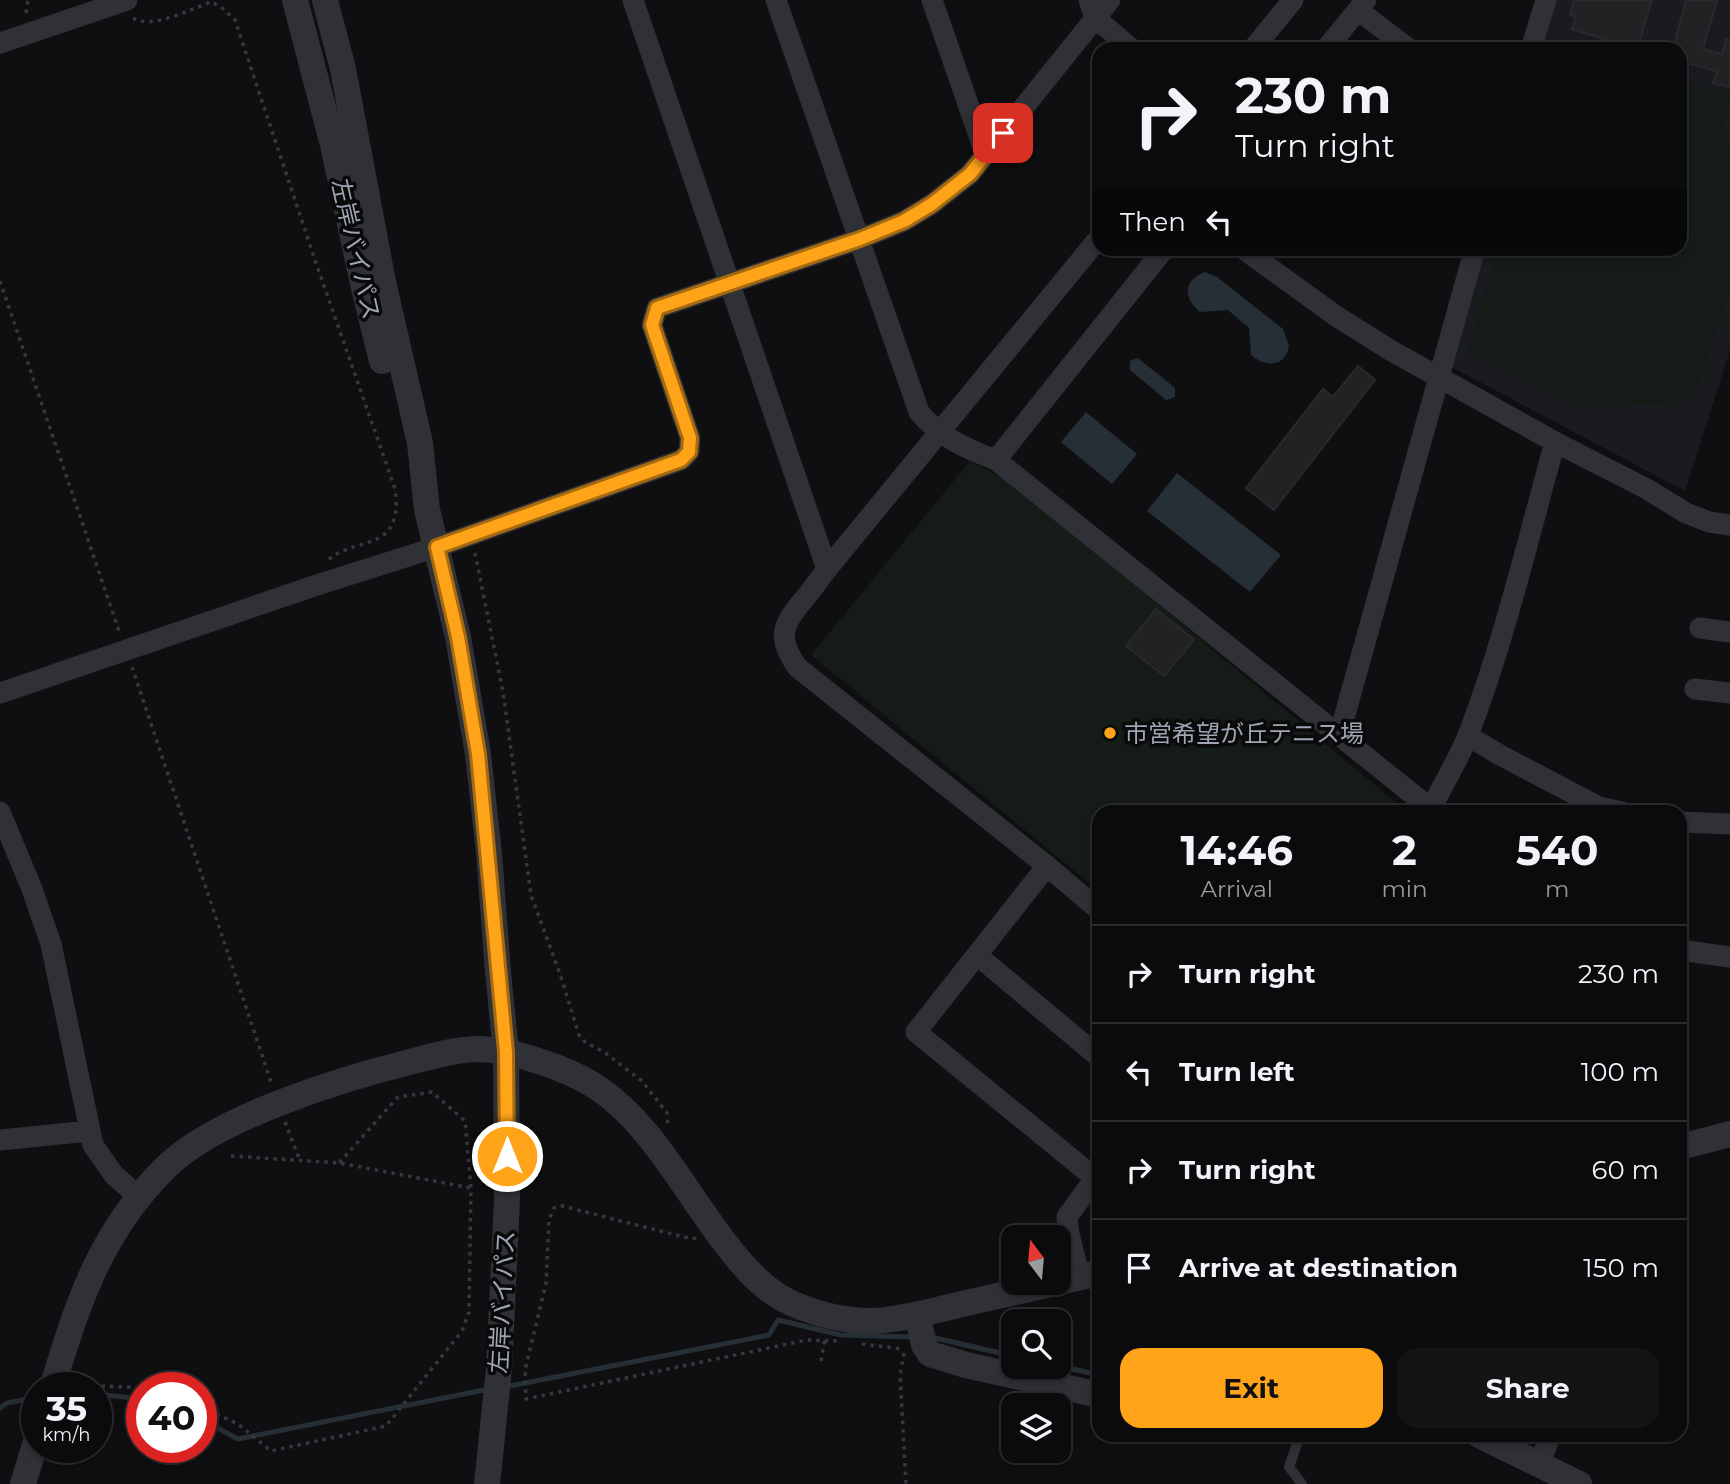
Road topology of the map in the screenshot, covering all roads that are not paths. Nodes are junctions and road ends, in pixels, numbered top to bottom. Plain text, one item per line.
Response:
1 (295, 0) edge
2 (325, 0) edge
3 (633, 0) edge
4 (776, 0) edge
5 (932, 0) edge
6 (1110, 0) edge
7 (1293, 0) edge
8 (1545, 0) edge
9 (121, 2) edge
10 (1362, 5) edge
11 (1092, 9) edge
12 (1125, 42) edge
13 (1259, 42) edge
14 (1332, 42) edge
15 (1402, 42) edge
16 (1533, 42) edge
17 (0, 43) edge
18 (985, 153) junction
19 (860, 239) junction
20 (1092, 247) edge
21 (1159, 256) edge
22 (1253, 256) edge
23 (1473, 256) edge
24 (730, 284) junction
25 (1439, 376) junction
26 (940, 433) junction
27 (1556, 442) junction
28 (996, 460) junction
29 (425, 496) junction
30 (1730, 525) edge
31 (437, 547) junction
32 (827, 569) junction
33 (1700, 628) dead end
34 (1730, 632) edge
35 (1696, 689) dead end
36 (0, 693) edge
37 (1730, 693) edge
38 (1339, 736) junction
39 (1468, 736) junction
40 (1423, 805) edge
41 (1433, 805) edge
42 (1595, 805) edge
43 (0, 811) edge
44 (1687, 822) edge
45 (1730, 824) edge
46 (1047, 866) junction
47 (1092, 904) edge
48 (1687, 951) edge
49 (978, 956) junction
50 (1730, 957) edge
51 (1092, 1051) edge
52 (506, 1052) junction
53 (89, 1131) junction
54 (1730, 1134) edge
55 (0, 1140) edge
56 (1687, 1145) edge
57 (1092, 1171) edge
58 (1092, 1182) edge
59 (139, 1197) junction
60 (1073, 1279) edge
61 (917, 1315) junction
62 (57, 1372) edge
63 (1092, 1393) edge
64 (1298, 1442) edge
65 (1493, 1442) edge
66 (1548, 1442) edge
67 (29, 1463) edge
68 (1539, 1464) junction
69 (23, 1484) edge
70 (488, 1484) edge
71 (1302, 1484) edge
72 (1579, 1484) edge

1 - 29 street, 左岸バイパス
2 - 29 street, 左岸バイパス
3 - 24 street
4 - 19 street
5 - 18 street
6 - 11 street
7 - 13 street
8 - 16 street
9 - 17 street
10 - 14 street
10 - 15 street
11 - 12 street
11 - 18 street
18 - 19 street
19 - 24 street
19 - 26 street
20 - 26 street
21 - 28 street
22 - 25 street
23 - 25 street
24 - 31 street
24 - 32 street
25 - 27 street
25 - 38 street
26 - 28 street
26 - 32 street
27 - 30 street
27 - 39 street
28 - 38 street
29 - 31 street, 左岸バイパス
31 - 36 street
31 - 52 street, 左岸バイパス
32 - 46 street
33 - 34 street
35 - 37 street
38 - 40 street
39 - 41 street
39 - 42 street
43 - 53 street
44 - 45 street
46 - 47 street
46 - 49 street
48 - 50 street
49 - 51 street
49 - 57 street
52 - 59 street
52 - 61 street
52 - 70 street, 左岸バイパス
53 - 55 street
53 - 59 street
54 - 56 street
58 - 60 street
59 - 62 street
60 - 61 street
61 - 63 street
64 - 71 lane
65 - 68 street
66 - 68 street
67 - 69 street
68 - 72 street

